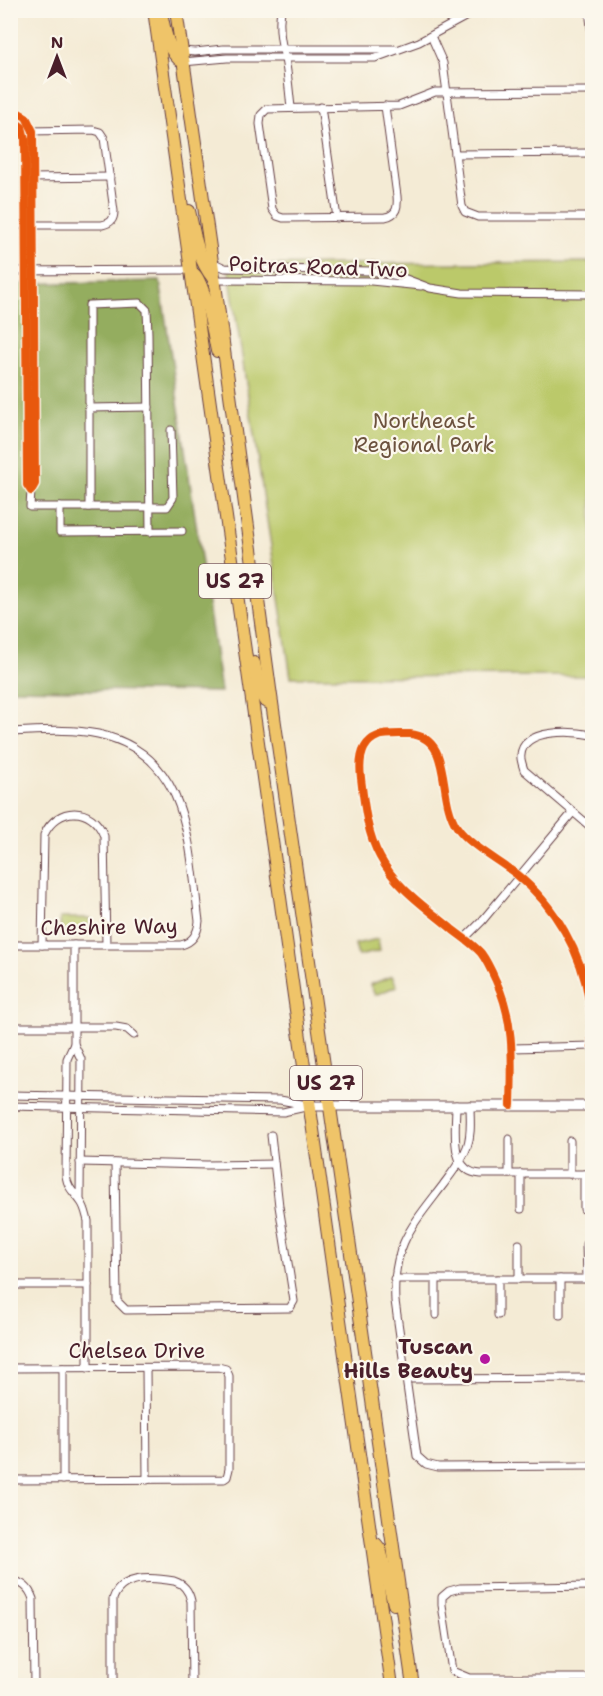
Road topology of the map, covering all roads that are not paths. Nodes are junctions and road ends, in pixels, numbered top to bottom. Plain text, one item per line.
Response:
1 (154, 10) edge
2 (160, 10) edge
3 (176, 10) edge
4 (281, 10) edge
5 (478, 10) edge
6 (589, 10) edge
7 (592, 35) edge
8 (431, 36) junction
9 (281, 48) junction
10 (396, 49) junction
11 (183, 57) junction
12 (285, 58) junction
13 (592, 91) edge
14 (446, 92) junction
15 (385, 106) junction
16 (291, 107) junction
17 (321, 107) junction
18 (10, 108) edge
19 (10, 118) edge
20 (169, 120) junction
21 (23, 131) junction
22 (33, 131) junction
23 (592, 153) edge
24 (455, 154) junction
25 (110, 177) junction
26 (25, 178) junction
27 (34, 178) junction
28 (592, 217) edge
29 (337, 218) junction
30 (10, 225) edge
31 (25, 225) junction
32 (34, 225) junction
33 (212, 262) junction
34 (191, 270) junction
35 (10, 271) edge
36 (26, 271) junction
37 (35, 271) junction
38 (215, 280) junction
39 (421, 286) junction
40 (592, 294) edge
41 (149, 407) junction
42 (89, 408) junction
43 (171, 430) dead end
44 (235, 430) junction
45 (26, 435) junction
46 (36, 435) junction
47 (30, 490) junction
48 (60, 507) junction
49 (89, 507) junction
50 (149, 507) junction
51 (182, 531) dead end
52 (150, 532) junction
53 (234, 574) junction
54 (272, 704) junction
55 (10, 732) edge
56 (592, 735) edge
57 (573, 812) junction
58 (592, 828) edge
59 (519, 876) junction
60 (464, 939) junction
61 (10, 945) edge
62 (42, 945) junction
63 (74, 945) junction
64 (106, 945) junction
65 (10, 1027) edge
66 (74, 1027) junction
67 (134, 1035) dead end
68 (75, 1044) junction
69 (592, 1046) edge
70 (513, 1048) junction
71 (10, 1095) edge
72 (67, 1095) junction
73 (81, 1095) junction
74 (511, 1105) junction
75 (10, 1106) edge
76 (310, 1106) junction
77 (329, 1106) junction
78 (456, 1106) junction
79 (470, 1106) junction
80 (592, 1106) edge
81 (67, 1108) junction
82 (81, 1108) junction
83 (271, 1135) dead end
84 (509, 1139) dead end
85 (570, 1141) dead end
86 (459, 1160) junction
87 (80, 1162) junction
88 (115, 1163) junction
89 (274, 1164) junction
90 (509, 1174) junction
91 (521, 1174) junction
92 (570, 1174) junction
93 (584, 1174) junction
94 (592, 1174) edge
95 (80, 1199) junction
96 (521, 1209) dead end
97 (584, 1209) dead end
98 (519, 1244) dead end
99 (586, 1244) dead end
100 (394, 1279) junction
101 (436, 1279) junction
102 (498, 1279) junction
103 (519, 1279) junction
104 (560, 1279) junction
105 (590, 1279) edge
106 (10, 1285) edge
107 (88, 1285) junction
108 (436, 1315) dead end
109 (498, 1315) dead end
110 (560, 1315) dead end
111 (10, 1368) edge
112 (63, 1368) junction
113 (88, 1368) junction
114 (146, 1368) junction
115 (592, 1378) edge
116 (406, 1379) junction
117 (592, 1466) edge
118 (10, 1480) edge
119 (63, 1480) junction
120 (147, 1480) junction
121 (371, 1540) junction
122 (10, 1580) edge
123 (592, 1586) edge
124 (592, 1678) edge
125 (34, 1686) edge
126 (113, 1686) edge
127 (192, 1686) edge
128 (392, 1686) edge
129 (406, 1686) edge
130 (413, 1686) edge

1 - 20 highway, US 27
2 - 11 highway
3 - 11 highway, US 27
4 - 9 street
5 - 8 street
6 - 7 street
8 - 10 street
8 - 14 street
9 - 10 street
9 - 11 street
9 - 12 street
10 - 12 street
11 - 12 street
11 - 33 highway, US 27
12 - 16 street
13 - 14 street
14 - 15 street
14 - 24 street
15 - 17 street
15 - 29 street
16 - 17 street
16 - 29 street
17 - 29 street
18 - 22 street
19 - 21 street
20 - 34 highway, US 27
20 - 38 highway
21 - 22 street
21 - 26 street
22 - 25 street
22 - 27 street
23 - 24 street
24 - 28 street
25 - 27 street
25 - 32 street
26 - 27 street
26 - 31 street
27 - 32 street
30 - 31 street
31 - 32 street
31 - 36 street
32 - 37 street
33 - 38 highway, US 27
33 - 39 street, Poitras Road Two
34 - 37 street
34 - 44 highway
34 - 53 highway, US 27
35 - 36 street
36 - 37 street
36 - 45 street
37 - 46 street
38 - 39 street, Poitras Road Two
38 - 44 highway, US 27
39 - 40 street, Poitras Road Two
41 - 42 street
41 - 42 street
41 - 50 street
42 - 49 street
43 - 50 street
44 - 54 highway, US 27
45 - 46 street
45 - 47 street
46 - 47 street
47 - 48 street
48 - 49 street
48 - 52 street
49 - 50 street
50 - 52 street
51 - 52 street
53 - 54 highway
53 - 76 highway, US 27
54 - 77 highway, US 27
55 - 64 street, Cheshire Way
56 - 57 street
57 - 58 street
57 - 59 street
59 - 60 street
59 - 60 street
59 - 69 street
60 - 70 street
61 - 62 street, Cheshire Way
62 - 63 street, Cheshire Way
62 - 64 street
63 - 64 street, Cheshire Way
63 - 66 street
65 - 66 street
66 - 67 street
66 - 68 street
68 - 72 street
68 - 73 street
69 - 70 street
70 - 74 street
71 - 72 street
72 - 73 street
72 - 81 street
73 - 76 street
73 - 82 street
74 - 79 street
74 - 80 street
75 - 81 street
76 - 77 street
76 - 82 street
76 - 121 highway, US 27
77 - 78 street
77 - 130 highway, US 27
78 - 79 street
78 - 86 street
79 - 86 street
81 - 82 street
81 - 95 street
82 - 87 street
83 - 89 street
84 - 90 street
85 - 92 street
86 - 90 street
86 - 100 street
87 - 88 street
87 - 95 street
88 - 89 street
88 - 89 street
90 - 91 street
91 - 92 street
91 - 96 street
92 - 93 street
93 - 94 street
93 - 97 street
95 - 107 street
98 - 103 street
99 - 105 street
100 - 101 street
100 - 116 street
101 - 102 street
101 - 108 street
102 - 103 street
102 - 109 street
103 - 104 street
104 - 105 street
104 - 110 street
106 - 107 street
107 - 113 street
111 - 112 street, Chelsea Drive
112 - 113 street, Chelsea Drive
112 - 119 street
113 - 114 street, Chelsea Drive
114 - 120 street
114 - 120 street, Chelsea Drive
115 - 116 street
116 - 117 street
118 - 119 street, Chelsea Drive
119 - 120 street, Chelsea Drive
121 - 128 highway, US 27
121 - 129 highway
122 - 125 street
123 - 124 street
126 - 127 street

